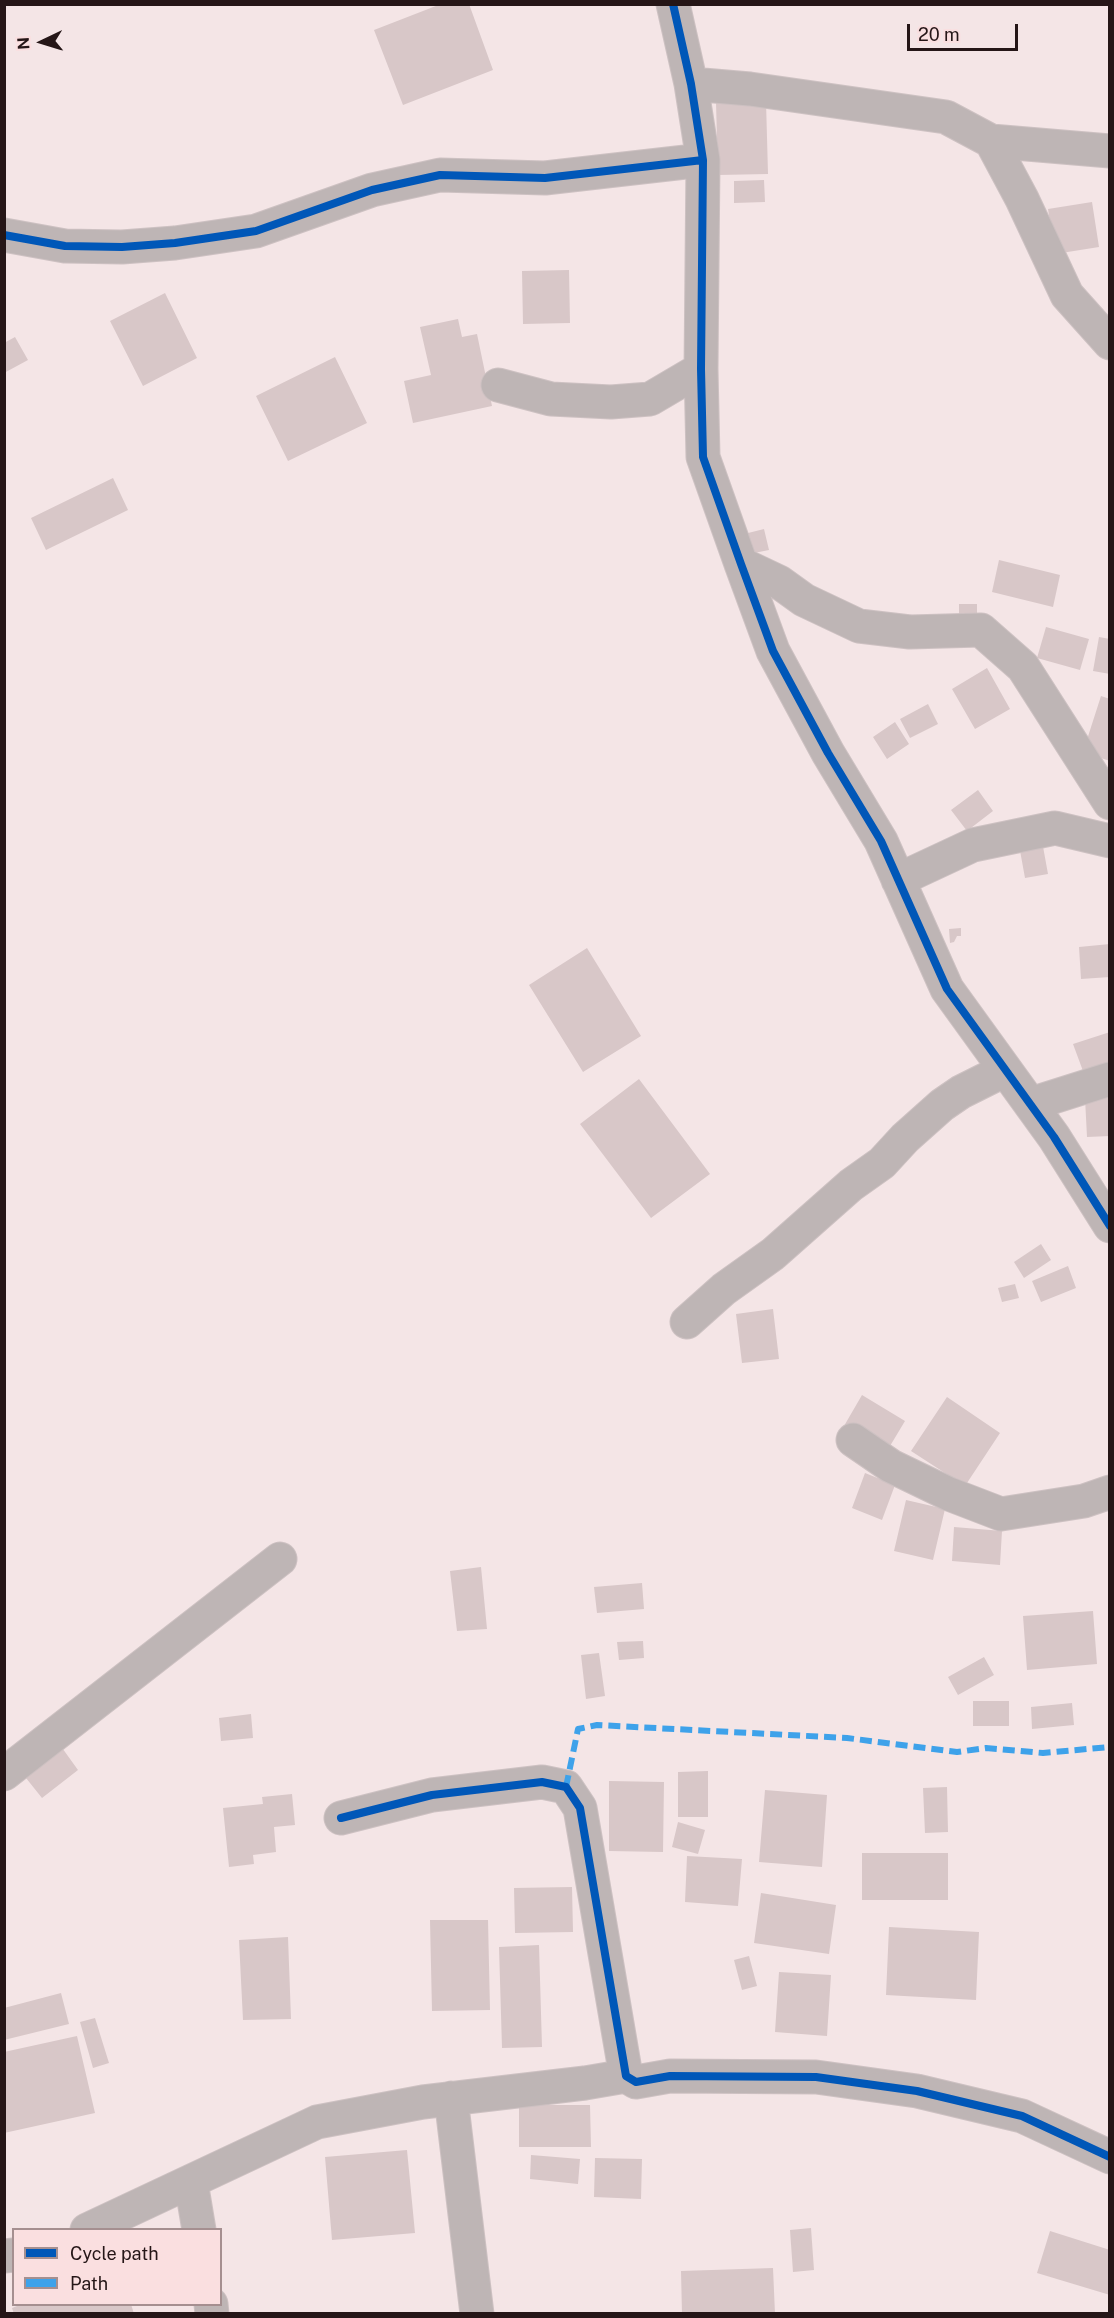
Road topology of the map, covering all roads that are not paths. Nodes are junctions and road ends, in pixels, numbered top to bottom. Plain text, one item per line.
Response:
1 (672, 4) edge
2 (691, 84) junction
3 (991, 141) junction
4 (1110, 151) edge
5 (703, 160) junction
6 (4, 235) edge
7 (1110, 343) edge
8 (701, 369) junction
9 (498, 385) dead end
10 (741, 564) junction
11 (1110, 803) edge
12 (1110, 841) edge
13 (898, 880) junction
14 (1005, 1070) junction
15 (1110, 1079) edge
16 (1031, 1104) junction
17 (1110, 1226) edge
18 (687, 1322) dead end
19 (853, 1440) dead end
20 (1110, 1492) edge
21 (280, 1559) dead end
22 (4, 1774) edge
23 (341, 1818) dead end
24 (626, 2076) junction
25 (451, 2098) junction
26 (1110, 2157) edge
27 (191, 2182) junction
28 (89, 2228) edge
29 (199, 2228) edge
30 (477, 2313) edge

1 - 2 street
2 - 3 street
2 - 5 street
3 - 4 street
3 - 7 street
5 - 6 street
5 - 8 street
8 - 9 street
8 - 10 street
10 - 11 street
10 - 13 street
12 - 13 street
13 - 14 street
14 - 16 street
14 - 18 street
15 - 16 street
16 - 17 street
19 - 20 street
21 - 22 street
23 - 24 street
24 - 25 street
24 - 26 street
25 - 27 street
25 - 30 street
27 - 28 street
27 - 29 street

